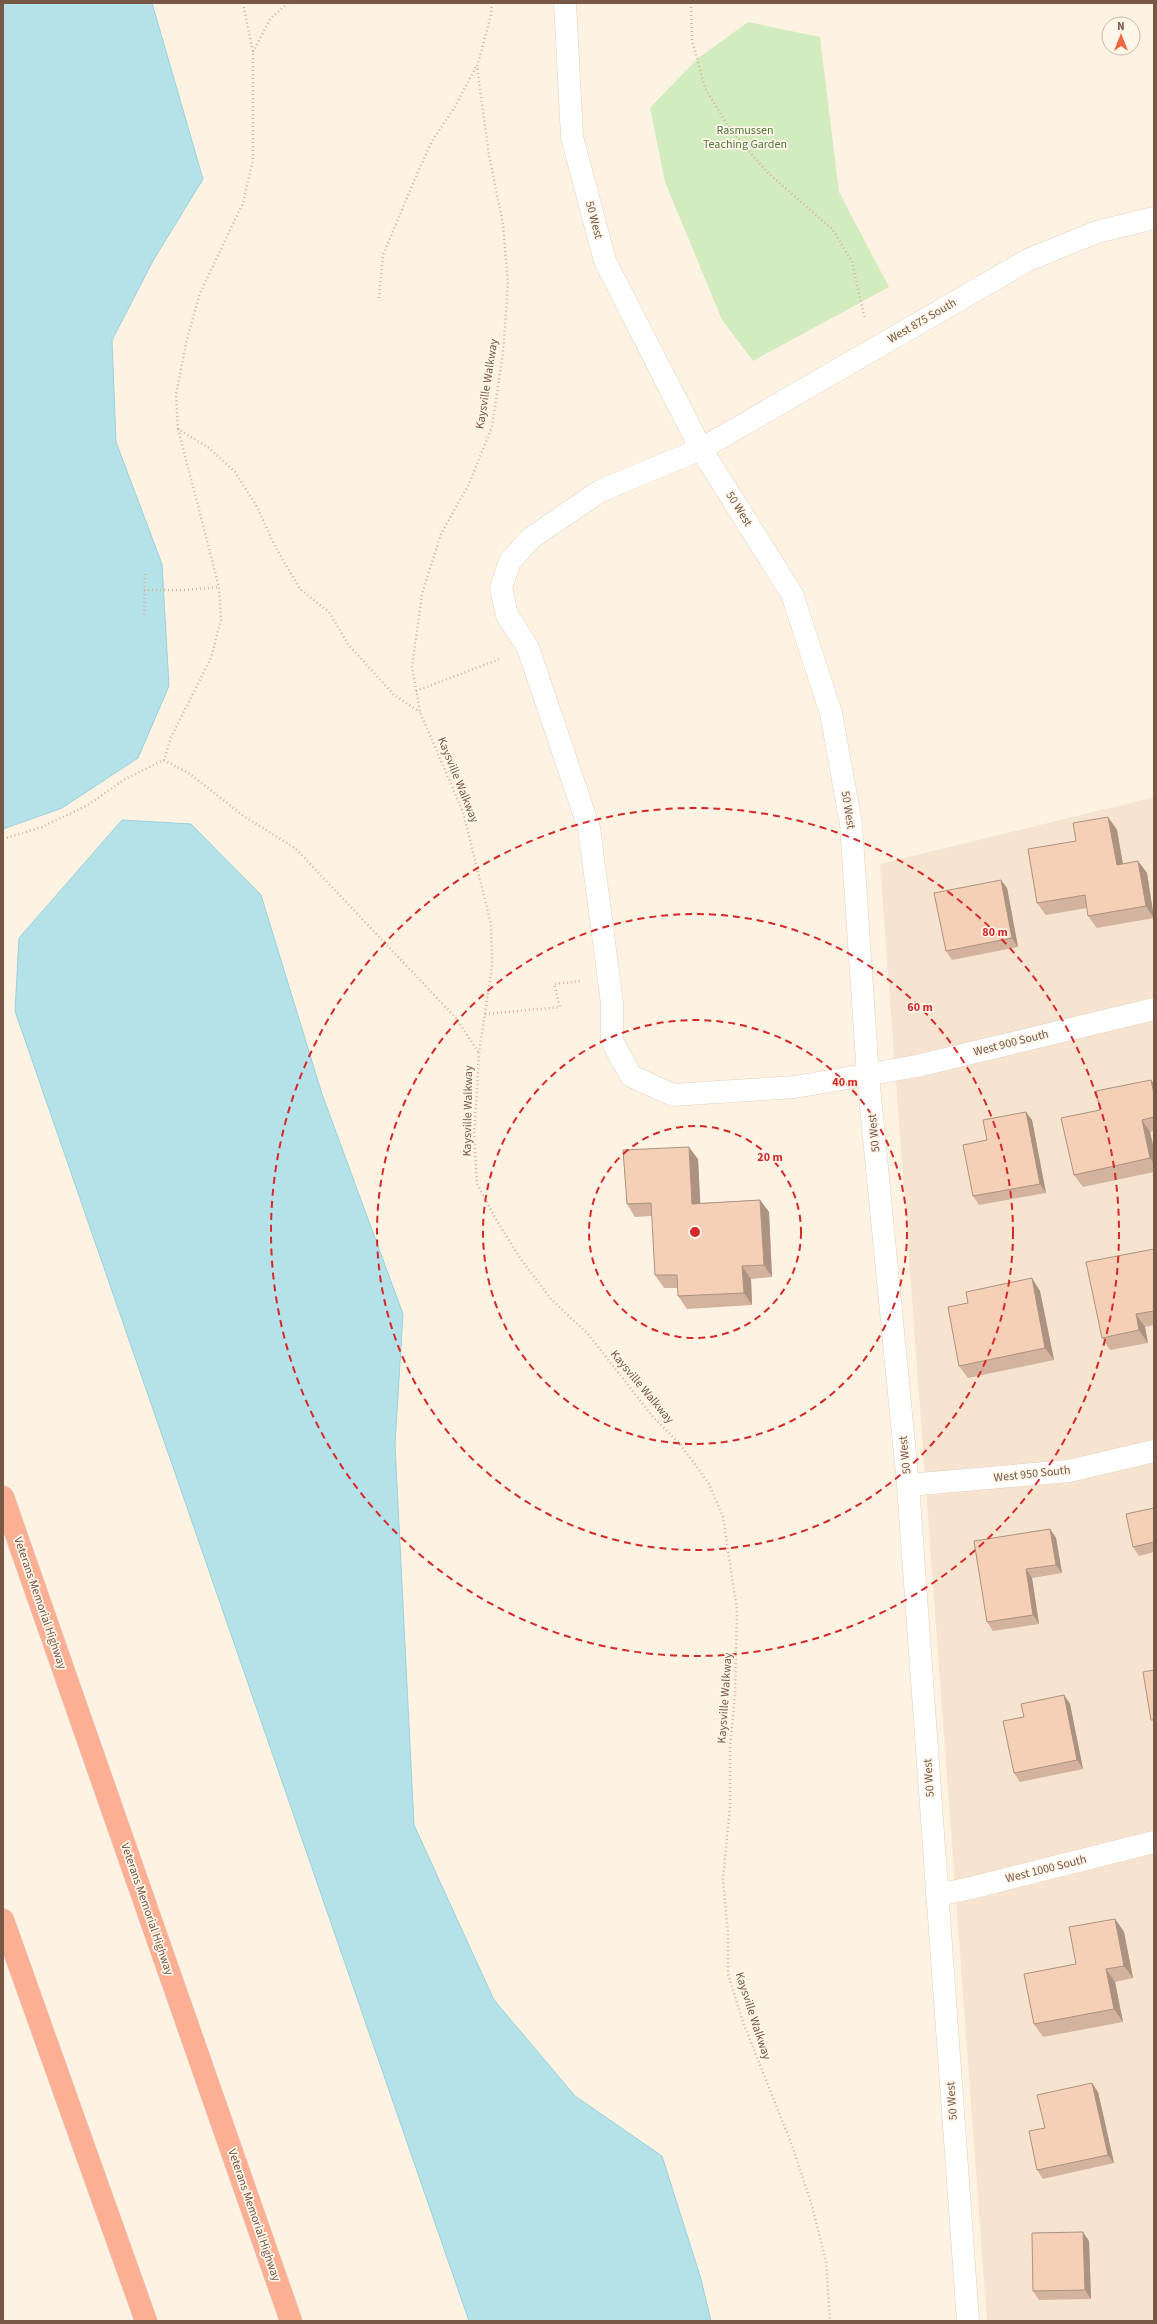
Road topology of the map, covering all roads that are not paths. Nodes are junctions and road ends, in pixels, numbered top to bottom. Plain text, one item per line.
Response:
1 (565, 3) edge
2 (1154, 218) edge
3 (701, 449) junction
4 (609, 978) joint
5 (1154, 1009) edge
6 (868, 1076) junction
7 (1154, 1451) edge
8 (908, 1485) junction
9 (3, 1497) edge
10 (1154, 1842) edge
11 (937, 1894) junction
12 (3, 1920) edge
13 (146, 2321) edge
14 (291, 2321) edge
15 (968, 2321) edge

1 - 3 street, 50 West
2 - 3 street, West 875 South
3 - 4 street, West 875 South
3 - 6 street, 50 West
4 - 6 street, West 900 South
5 - 6 street, West 900 South
6 - 8 street, 50 West
7 - 8 street, West 950 South
8 - 11 street, 50 West
9 - 14 highway, Veterans Memorial Highway
10 - 11 street, West 1000 South
11 - 15 street, 50 West
12 - 13 highway

